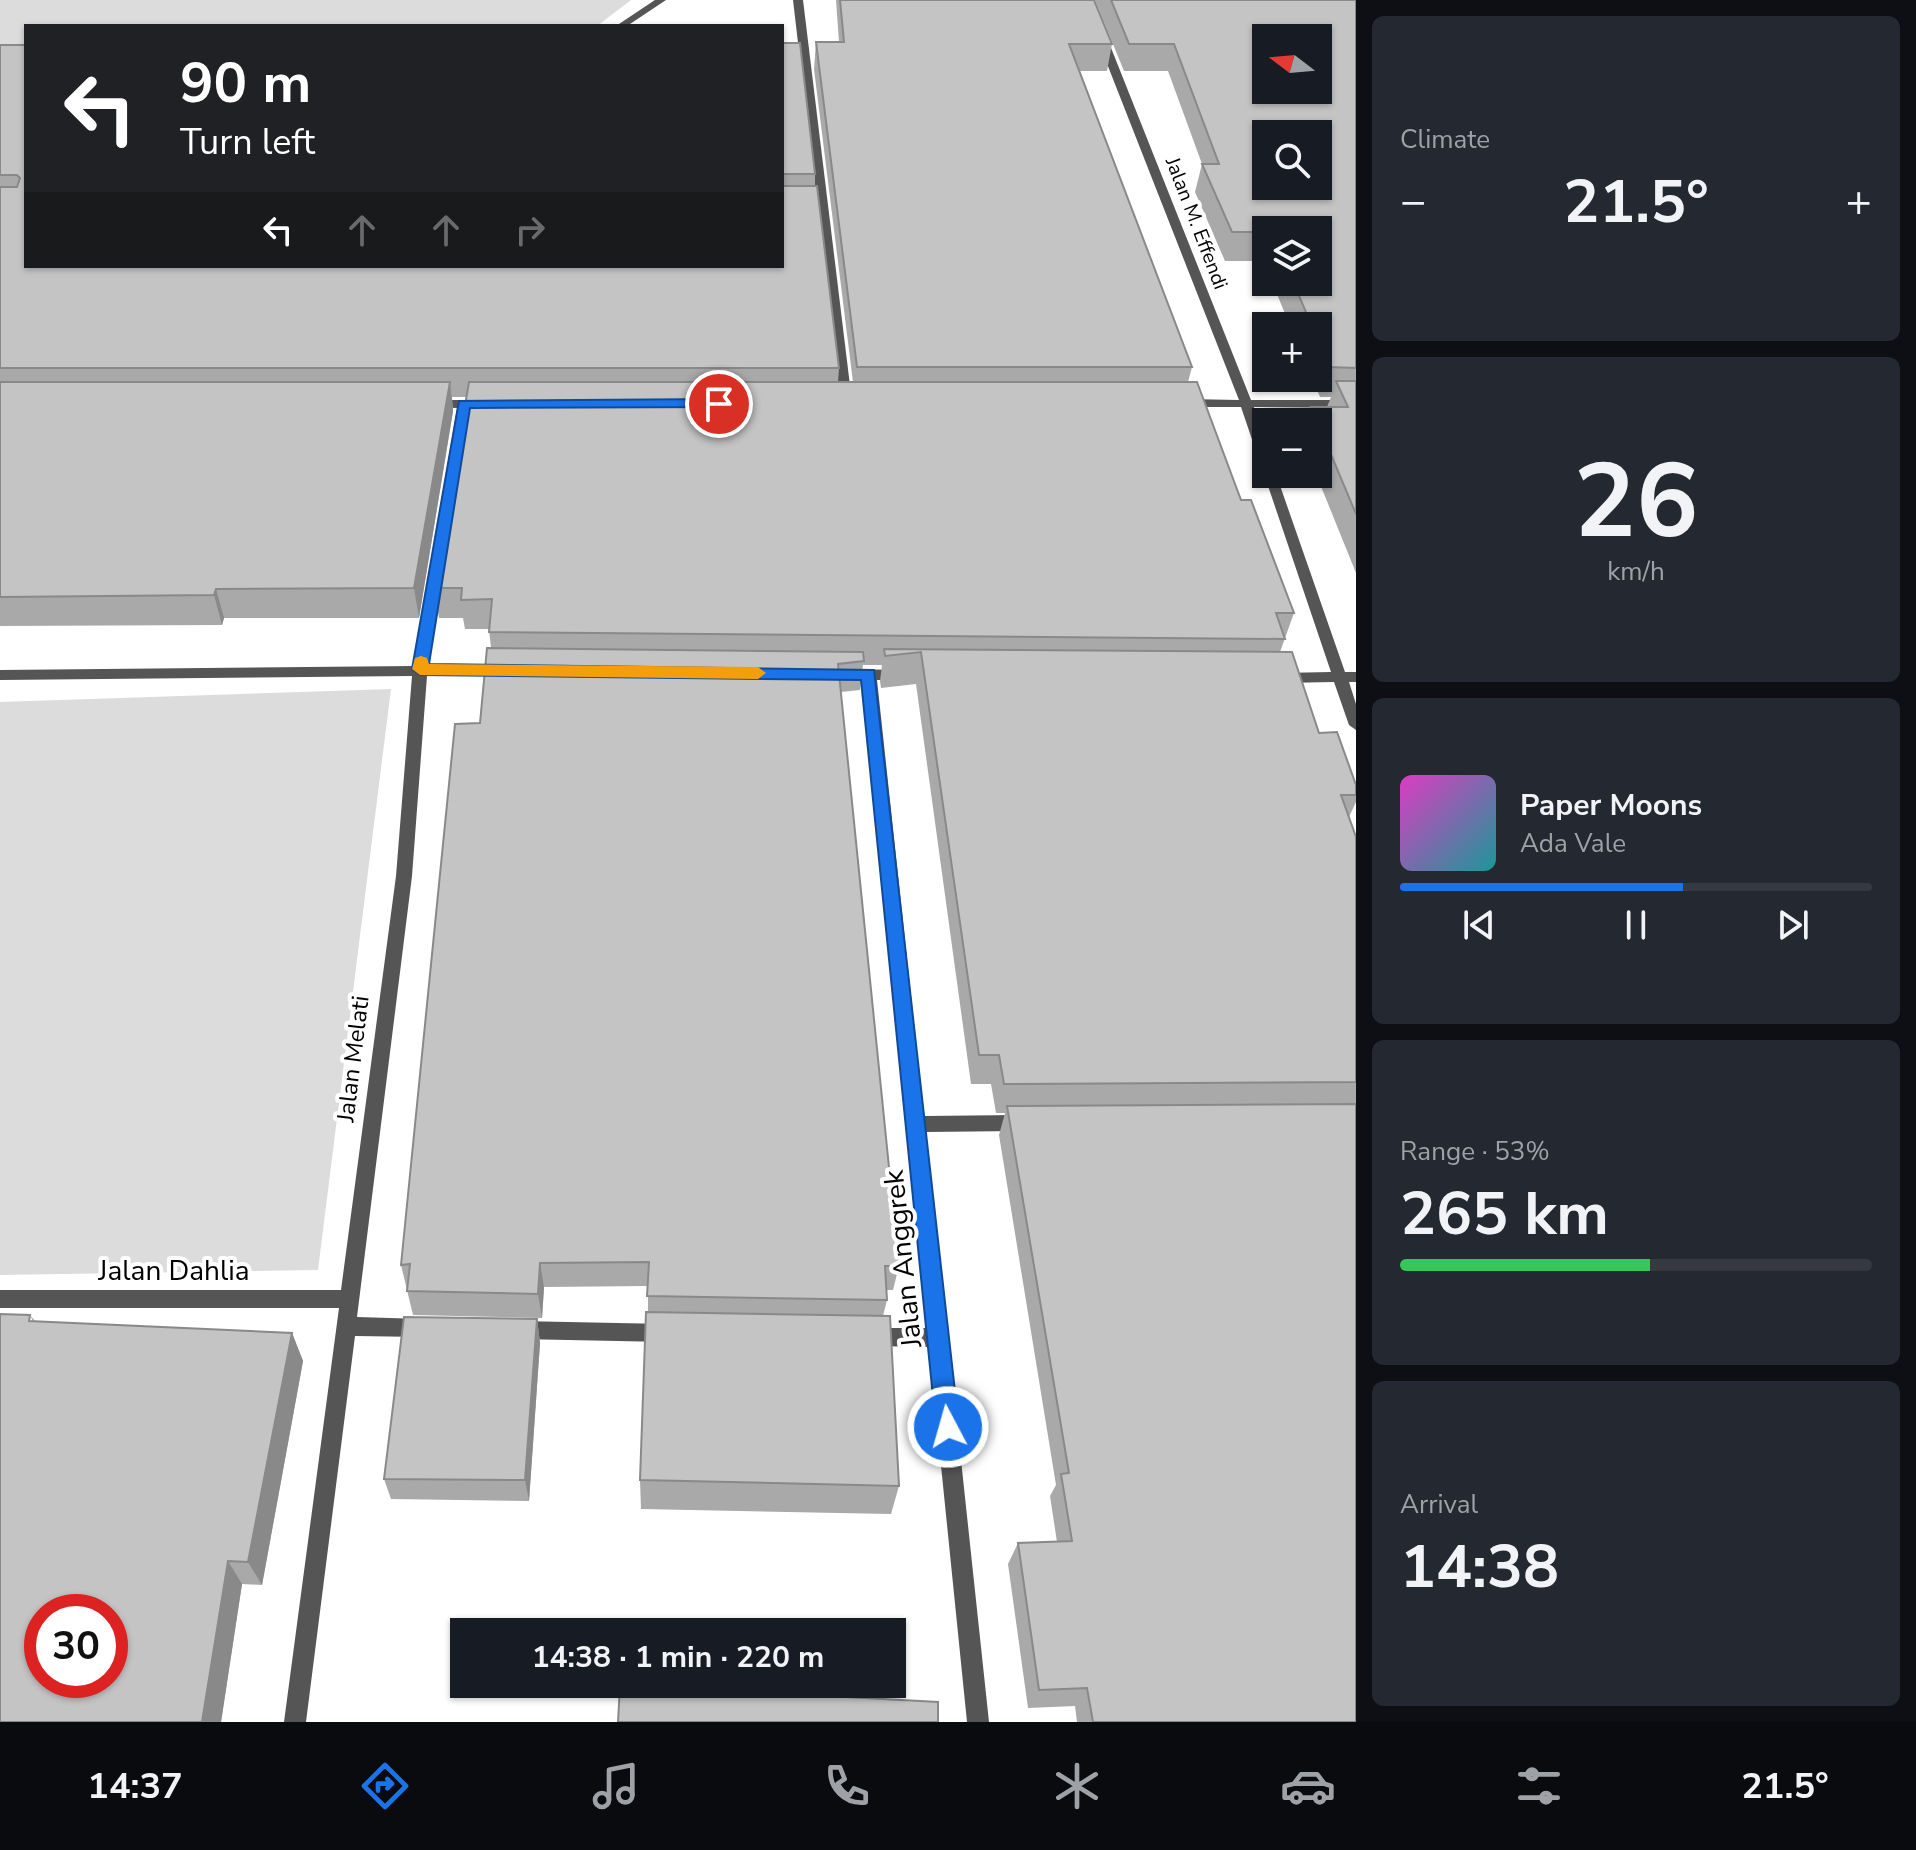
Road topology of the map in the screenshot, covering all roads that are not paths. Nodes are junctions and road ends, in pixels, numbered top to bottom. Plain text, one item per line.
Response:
1 (661, 0) edge
2 (798, 0) edge
3 (1087, 0) edge
4 (624, 24) edge
5 (809, 208) edge
6 (823, 208) junction
7 (846, 403) junction
8 (861, 403) edge
9 (1169, 403) edge
10 (1246, 403) junction
11 (416, 404) edge
12 (464, 404) junction
13 (496, 404) edge
14 (830, 404) edge
15 (1356, 404) edge
16 (1252, 421) edge
17 (1275, 488) edge
18 (420, 669) junction
19 (528, 670) edge
20 (822, 674) edge
21 (869, 674) junction
22 (0, 675) edge
23 (915, 675) dead end
24 (1259, 677) edge
25 (1356, 677) edge
26 (1338, 678) junction
27 (1356, 725) edge
28 (1042, 1123) edge
29 (916, 1124) junction
30 (0, 1299) edge
31 (348, 1299) junction
32 (345, 1326) junction
33 (438, 1328) edge
34 (501, 1329) edge
35 (688, 1333) edge
36 (845, 1336) edge
37 (939, 1338) junction
38 (295, 1722) edge
39 (978, 1722) edge

1 - 4 street
2 - 6 street
3 - 10 street, Jalan M. Effendi
5 - 6 street
6 - 7 street
7 - 8 street
7 - 14 street
9 - 10 street
10 - 15 street
10 - 16 street, Jalan M. Effendi
11 - 12 street
12 - 13 street
12 - 18 street, Jalan Melati
17 - 26 street
18 - 19 street
18 - 22 street
18 - 31 street, Jalan Melati
20 - 21 street
21 - 23 street
21 - 29 street, Jalan Anggrek
24 - 26 street
25 - 26 street
26 - 27 street
28 - 29 street
29 - 37 street, Jalan Anggrek
30 - 31 street, Jalan Dahlia
31 - 32 street, Jalan Melati
32 - 33 street
32 - 38 street, Jalan Melati
34 - 35 street
36 - 37 street
37 - 39 street, Jalan Anggrek

